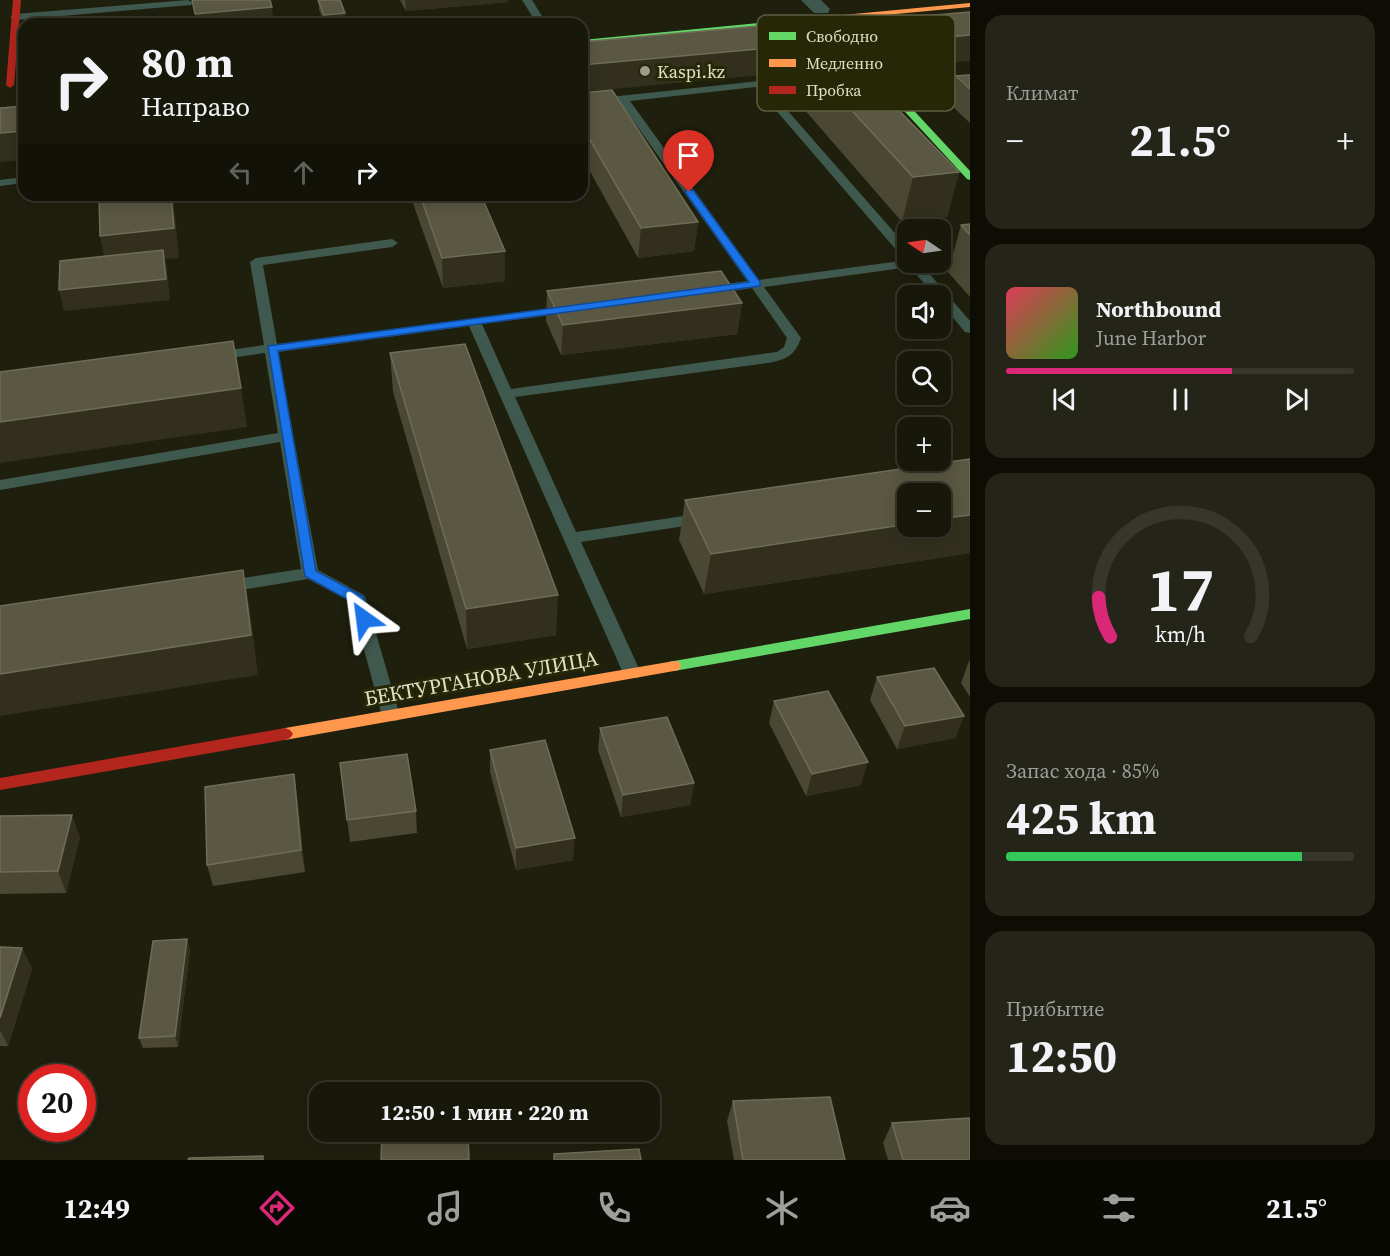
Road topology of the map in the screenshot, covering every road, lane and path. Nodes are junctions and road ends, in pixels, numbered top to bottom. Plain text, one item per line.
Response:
1 (16, 0) edge
2 (527, 0) edge
3 (923, 0) edge
4 (188, 3) dead end
5 (970, 5) edge
6 (819, 9) edge
7 (757, 15) edge
8 (757, 15) edge
9 (776, 15) edge
10 (58, 18) edge
11 (538, 18) edge
12 (757, 18) edge
13 (15, 23) junction
14 (18, 23) edge
15 (0, 29) edge
16 (588, 31) edge
17 (588, 41) edge
18 (970, 81) edge
19 (955, 82) edge
20 (11, 85) edge
21 (757, 85) edge
22 (18, 96) edge
23 (0, 97) edge
24 (622, 99) junction
25 (588, 102) edge
26 (782, 111) edge
27 (909, 111) edge
28 (970, 177) edge
29 (18, 181) edge
30 (0, 183) edge
31 (392, 243) dead end
32 (897, 243) edge
33 (970, 256) edge
34 (951, 259) edge
35 (897, 265) edge
36 (922, 273) edge
37 (756, 284) junction
38 (698, 292) edge
39 (580, 308) edge
40 (474, 322) junction
41 (970, 329) edge
42 (272, 348) junction
43 (201, 358) edge
44 (507, 394) junction
45 (286, 436) junction
46 (0, 485) edge
47 (724, 515) edge
48 (572, 538) junction
49 (310, 573) junction
50 (206, 590) edge
51 (970, 614) edge
52 (632, 673) junction
53 (392, 716) junction
54 (0, 784) edge

1 - 13 street
2 - 11 lane
3 - 6 street
4 - 10 lane
5 - 6 street
6 - 7 street
6 - 9 street
8 - 16 street
12 - 17 street
13 - 14 lane
13 - 15 lane
13 - 20 street
18 - 19 lane
21 - 24 lane
22 - 23 street
24 - 25 lane
24 - 37 lane
26 - 32 lane
27 - 28 street
29 - 30 lane
31 - 42 lane
33 - 34 lane
35 - 37 lane
36 - 41 lane
37 - 38 lane
37 - 44 lane
39 - 40 lane
40 - 42 lane
40 - 44 lane
42 - 43 lane
42 - 45 lane
44 - 48 lane
45 - 46 lane
45 - 49 lane
47 - 48 lane
48 - 52 lane
49 - 50 lane
49 - 53 lane
51 - 52 street, БЕКТУРГАНОВА УЛИЦА
52 - 53 street, БЕКТУРГАНОВА УЛИЦА
53 - 54 street, БЕКТУРГАНОВА УЛИЦА

